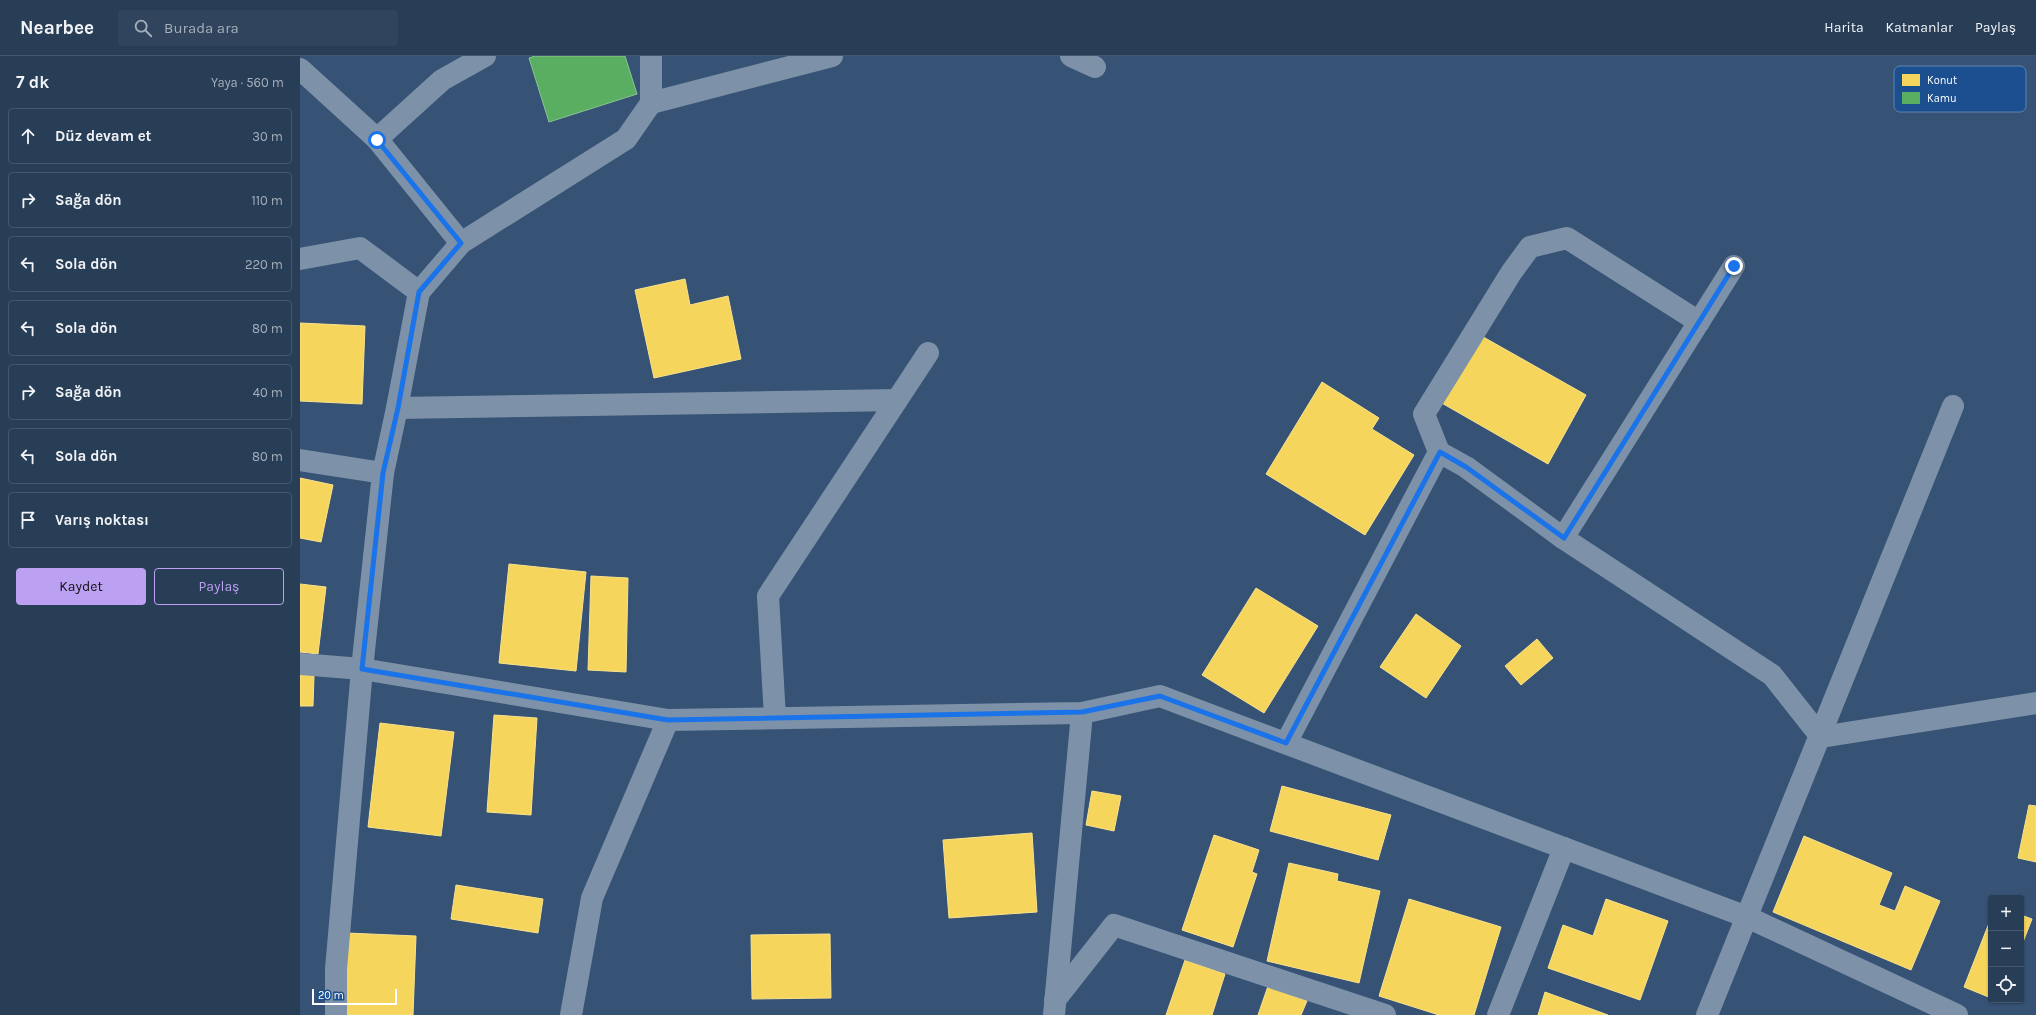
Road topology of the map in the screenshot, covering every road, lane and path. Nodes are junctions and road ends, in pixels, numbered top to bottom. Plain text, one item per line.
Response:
1 (485, 56) edge
2 (651, 56) edge
3 (832, 56) edge
4 (1071, 56) edge
5 (1095, 67) dead end
6 (300, 70) edge
7 (651, 103) junction
8 (377, 140) junction
9 (461, 243) junction
10 (300, 259) edge
11 (1734, 266) dead end
12 (419, 292) junction
13 (1698, 322) junction
14 (928, 353) dead end
15 (897, 400) junction
16 (1953, 406) dead end
17 (398, 408) junction
18 (1440, 452) junction
19 (300, 460) edge
20 (383, 473) junction
21 (1564, 538) junction
22 (300, 664) edge
23 (362, 669) junction
24 (2036, 703) edge
25 (1082, 712) junction
26 (775, 718) junction
27 (668, 720) junction
28 (1821, 737) junction
29 (1286, 743) junction
30 (1564, 848) junction
31 (1747, 917) junction
32 (1055, 1007) edge
33 (336, 1015) edge
34 (571, 1015) edge
35 (1385, 1015) edge
36 (1498, 1015) edge
37 (1707, 1015) edge
38 (1957, 1015) edge

1 - 8 street
2 - 7 street
3 - 7 street
4 - 5 street
6 - 8 street
7 - 9 street
8 - 9 street
9 - 12 street
10 - 12 street
11 - 13 street
12 - 17 street
13 - 18 street
13 - 21 street
14 - 15 street
15 - 17 street
15 - 26 street
16 - 28 street
17 - 20 street
18 - 21 street
18 - 29 street
19 - 20 street
20 - 23 street
21 - 28 street
22 - 23 street
23 - 27 street
23 - 33 street
24 - 28 street
25 - 26 street
25 - 29 street
25 - 32 street
26 - 27 street
27 - 34 street
28 - 31 street
29 - 30 street
30 - 31 street
30 - 36 street
31 - 37 street
31 - 38 street
32 - 35 street

